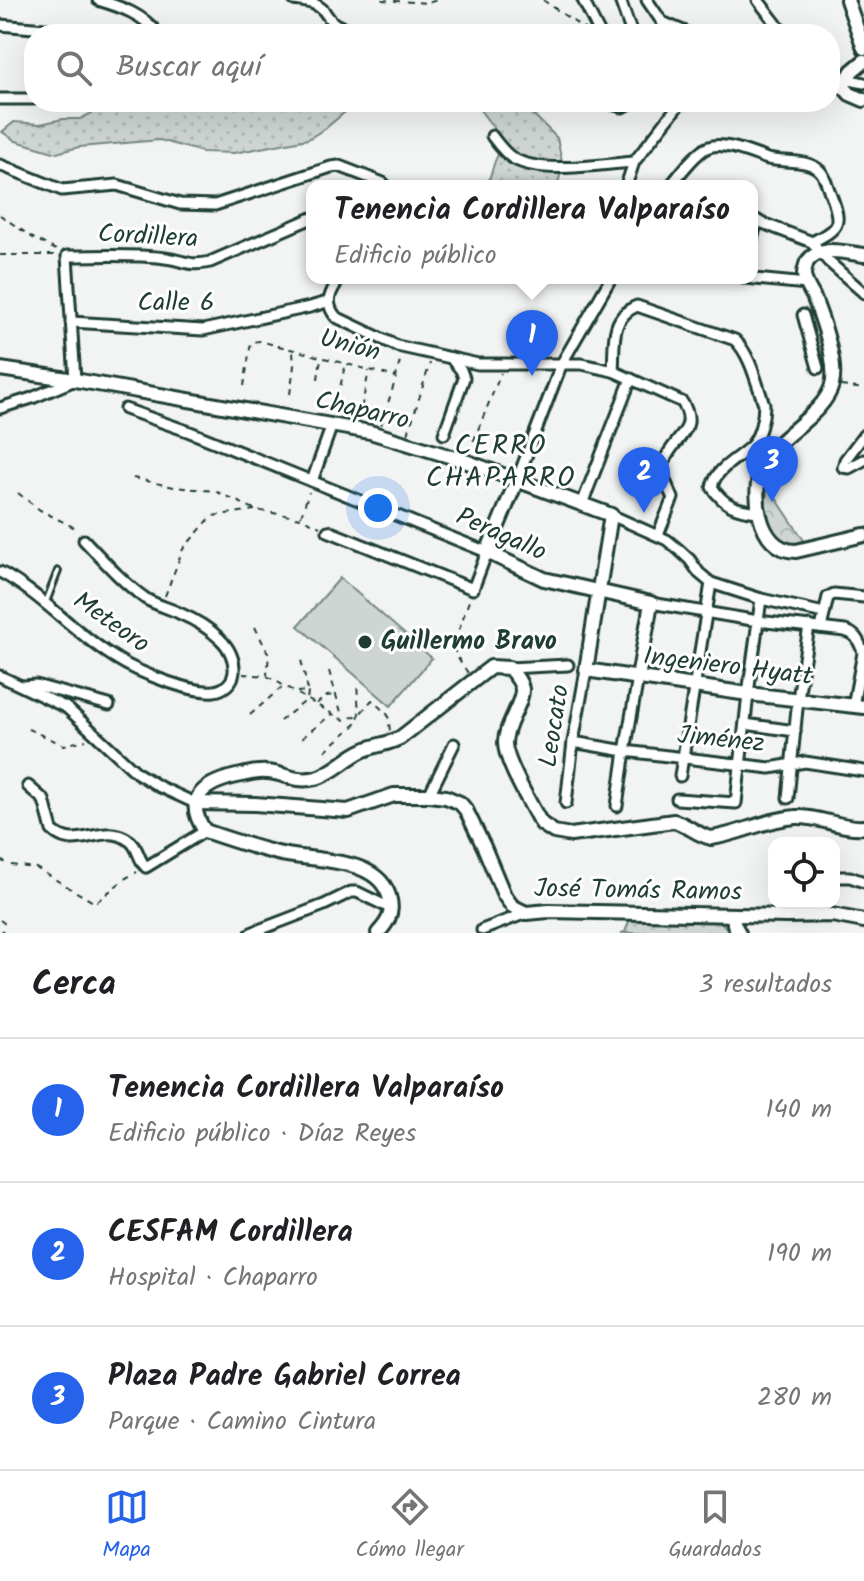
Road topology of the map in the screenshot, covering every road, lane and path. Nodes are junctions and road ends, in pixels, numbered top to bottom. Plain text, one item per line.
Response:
1 (98, 0) edge
2 (294, 0) edge
3 (382, 0) edge
4 (437, 0) edge
5 (543, 0) edge
6 (583, 0) edge
7 (620, 0) edge
8 (647, 0) edge
9 (758, 0) edge
10 (847, 0) edge
11 (149, 24) edge
12 (335, 24) edge
13 (577, 24) edge
14 (595, 24) edge
15 (628, 24) edge
16 (667, 24) edge
17 (776, 24) edge
18 (0, 25) edge
19 (24, 27) edge
20 (864, 48) edge
21 (864, 61) edge
22 (864, 83) edge
23 (840, 85) edge
24 (0, 99) edge
25 (24, 99) edge
26 (864, 100) edge
27 (673, 112) edge
28 (492, 136) dead end
29 (634, 162) junction
30 (0, 165) edge
31 (375, 180) edge
32 (628, 180) edge
33 (676, 180) edge
34 (0, 215) edge
35 (306, 221) edge
36 (758, 222) edge
37 (816, 247) junction
38 (0, 255) edge
39 (864, 255) edge
40 (67, 256) junction
41 (758, 279) edge
42 (336, 284) edge
43 (608, 284) edge
44 (807, 284) junction
45 (864, 293) edge
46 (327, 302) junction
47 (803, 315) dead end
48 (71, 322) junction
49 (293, 350) junction
50 (402, 354) dead end
51 (321, 357) junction
52 (451, 358) junction
53 (346, 363) junction
54 (504, 363) junction
55 (562, 363) junction
56 (439, 364) dead end
57 (818, 368) dead end
58 (0, 369) edge
59 (369, 370) junction
60 (613, 371) junction
61 (396, 377) junction
62 (318, 379) dead end
63 (631, 379) junction
64 (75, 380) junction
65 (832, 385) junction
66 (244, 386) dead end
67 (864, 389) edge
68 (290, 394) dead end
69 (338, 397) dead end
70 (0, 408) edge
71 (125, 409) dead end
72 (332, 425) junction
73 (357, 430) junction
74 (444, 434) dead end
75 (379, 435) junction
76 (864, 435) edge
77 (405, 442) junction
78 (864, 460) edge
79 (465, 461) junction
80 (133, 478) dead end
81 (517, 480) junction
82 (312, 481) junction
83 (18, 493) dead end
84 (582, 504) junction
85 (256, 510) junction
86 (759, 512) junction
87 (611, 515) junction
88 (301, 518) junction
89 (328, 531) joint
90 (658, 535) junction
91 (864, 535) edge
92 (84, 540) joint
93 (487, 552) junction
94 (58, 571) dead end
95 (0, 572) edge
96 (711, 583) junction
97 (473, 589) junction
98 (598, 591) junction
99 (864, 597) edge
100 (761, 599) junction
101 (45, 603) junction
102 (651, 603) junction
103 (161, 605) junction
104 (707, 613) junction
105 (824, 613) junction
106 (758, 621) junction
107 (809, 626) junction
108 (255, 627) dead end
109 (821, 628) junction
110 (863, 653) edge
111 (301, 660) dead end
112 (568, 665) dead end
113 (509, 668) junction
114 (586, 670) junction
115 (329, 671) dead end
116 (234, 673) junction
117 (0, 676) edge
118 (267, 676) junction
119 (638, 678) junction
120 (473, 680) junction
121 (357, 683) dead end
122 (283, 686) junction
123 (695, 686) junction
124 (23, 687) junction
125 (308, 691) junction
126 (294, 692) junction
127 (748, 694) junction
128 (336, 695) junction
129 (798, 699) junction
130 (307, 700) junction
131 (109, 705) dead end
132 (315, 705) junction
133 (859, 707) edge
134 (332, 714) junction
135 (250, 715) dead end
136 (359, 715) junction
137 (343, 720) junction
138 (280, 721) dead end
139 (745, 724) junction
140 (28, 729) dead end
141 (795, 731) junction
142 (99, 737) junction
143 (302, 738) dead end
144 (392, 742) junction
145 (573, 742) junction
146 (454, 744) dead end
147 (325, 751) dead end
148 (625, 751) junction
149 (683, 758) junction
150 (739, 764) junction
151 (791, 765) junction
152 (864, 771) edge
153 (680, 776) dead end
154 (28, 786) dead end
155 (429, 795) junction
156 (788, 798) dead end
157 (677, 799) dead end
158 (195, 803) junction
159 (566, 803) dead end
160 (617, 806) dead end
161 (864, 827) edge
162 (205, 831) junction
163 (0, 860) edge
164 (146, 867) junction
165 (840, 877) edge
166 (864, 882) edge
167 (392, 909) junction
168 (792, 909) edge
169 (526, 913) junction
170 (733, 915) junction
171 (787, 916) junction
172 (0, 920) edge
173 (864, 921) edge
174 (482, 930) dead end
175 (2, 933) edge
176 (251, 933) edge
177 (378, 933) edge
178 (739, 933) edge

1 - 11 street
2 - 12 street
3 - 4 path
5 - 13 path
6 - 14 street
7 - 15 street
8 - 16 street
9 - 17 street
10 - 20 street
18 - 19 street
21 - 23 street
22 - 23 street
23 - 26 street
24 - 25 street
27 - 29 street
28 - 29 street
29 - 32 street
30 - 31 street
33 - 37 street
34 - 40 path
35 - 40 street, Cordillera
36 - 37 street
37 - 39 street
37 - 44 street
37 - 45 street
38 - 40 path
40 - 48 street
41 - 44 street
42 - 46 street
43 - 55 street
44 - 65 street
46 - 48 street, Calle 6
46 - 52 street
47 - 57 street
48 - 64 street
49 - 51 path, Unión
49 - 66 path, Unión
49 - 68 path
50 - 61 path, Unión
51 - 53 path, Unión
51 - 62 path
52 - 54 street
52 - 74 street
53 - 59 path, Unión
53 - 69 path
54 - 55 street
54 - 79 path
55 - 60 street
55 - 81 street
56 - 77 path
58 - 64 street, Chaparro
59 - 61 path, Unión
59 - 73 path
60 - 63 street
60 - 86 street
61 - 75 path
63 - 84 street
63 - 90 street
64 - 70 street
64 - 72 street, Chaparro
65 - 67 path
65 - 86 street
71 - 82 street, Peragallo
72 - 73 street, Chaparro
72 - 82 street
73 - 75 street, Chaparro
75 - 77 street, Chaparro
76 - 78 street
77 - 79 street, Chaparro
79 - 81 street, Chaparro
80 - 85 path, Meteoro
81 - 84 street, Chaparro
81 - 93 street
82 - 88 path
82 - 93 street, Peragallo
83 - 92 path
84 - 87 street, Chaparro
85 - 88 path, Meteoro
85 - 103 path, Meteoro
86 - 91 street
87 - 90 street, Chaparro
87 - 98 street, Leocato
88 - 89 path, Meteoro
89 - 97 street
90 - 96 street, Chaparro
92 - 103 street, Meteoro
93 - 97 street
93 - 98 street, Peragallo
94 - 101 lane
95 - 101 street, Meteoro
96 - 100 street, Chaparro
96 - 104 street
97 - 120 path
98 - 102 street, Peragallo
98 - 114 street, Leocato
99 - 105 street
100 - 105 street, Chaparro
100 - 106 street
101 - 116 street, Meteoro
102 - 104 street, Peragallo
102 - 119 street
103 - 116 street, Meteoro
104 - 106 street, Peragallo
104 - 123 street
105 - 109 street
106 - 107 street, Peragallo
106 - 127 street
107 - 109 street, Peragallo
107 - 129 street
108 - 118 path
109 - 110 street, Peragallo
110 - 133 street
111 - 125 path
112 - 113 street
113 - 120 street
113 - 161 street
114 - 119 street, Ingeniero Hyatt
114 - 145 street, Leocato
115 - 128 path
116 - 118 path
117 - 124 street, José Tomás Ramos
118 - 122 path
119 - 123 street, Ingeniero Hyatt
119 - 148 street
120 - 144 street
121 - 136 path
122 - 126 path
122 - 135 path
123 - 127 street, Ingeniero Hyatt
123 - 149 street
124 - 131 street
124 - 142 street, José Tomás Ramos
125 - 126 path
125 - 130 path
126 - 130 path
127 - 129 street, Ingeniero Hyatt
127 - 139 street
128 - 132 path
128 - 137 path
129 - 133 street, Ingeniero Hyatt
129 - 141 street
130 - 132 path
130 - 138 path
132 - 134 path
134 - 137 path
134 - 143 path
136 - 137 path
136 - 144 path
136 - 147 path
139 - 141 street
139 - 150 street
140 - 142 path
141 - 151 street
142 - 158 street, José Tomás Ramos
144 - 158 street
145 - 148 street, Jiménez
145 - 159 street, Leocato
146 - 155 street
148 - 149 street, Jiménez
148 - 160 street
149 - 150 street, Jiménez
149 - 153 street
150 - 151 street, Jiménez
150 - 157 street
151 - 152 street, Jiménez
151 - 156 street
154 - 164 street
155 - 158 street, José Tomás Ramos
155 - 169 street, José Tomás Ramos
158 - 162 street
162 - 164 street
162 - 167 street
163 - 164 path
165 - 166 street
167 - 176 street
167 - 177 street
168 - 171 street
169 - 170 street, José Tomás Ramos
169 - 174 street
170 - 171 street, José Tomás Ramos
170 - 178 street
171 - 173 street, José Tomás Ramos
172 - 175 path

